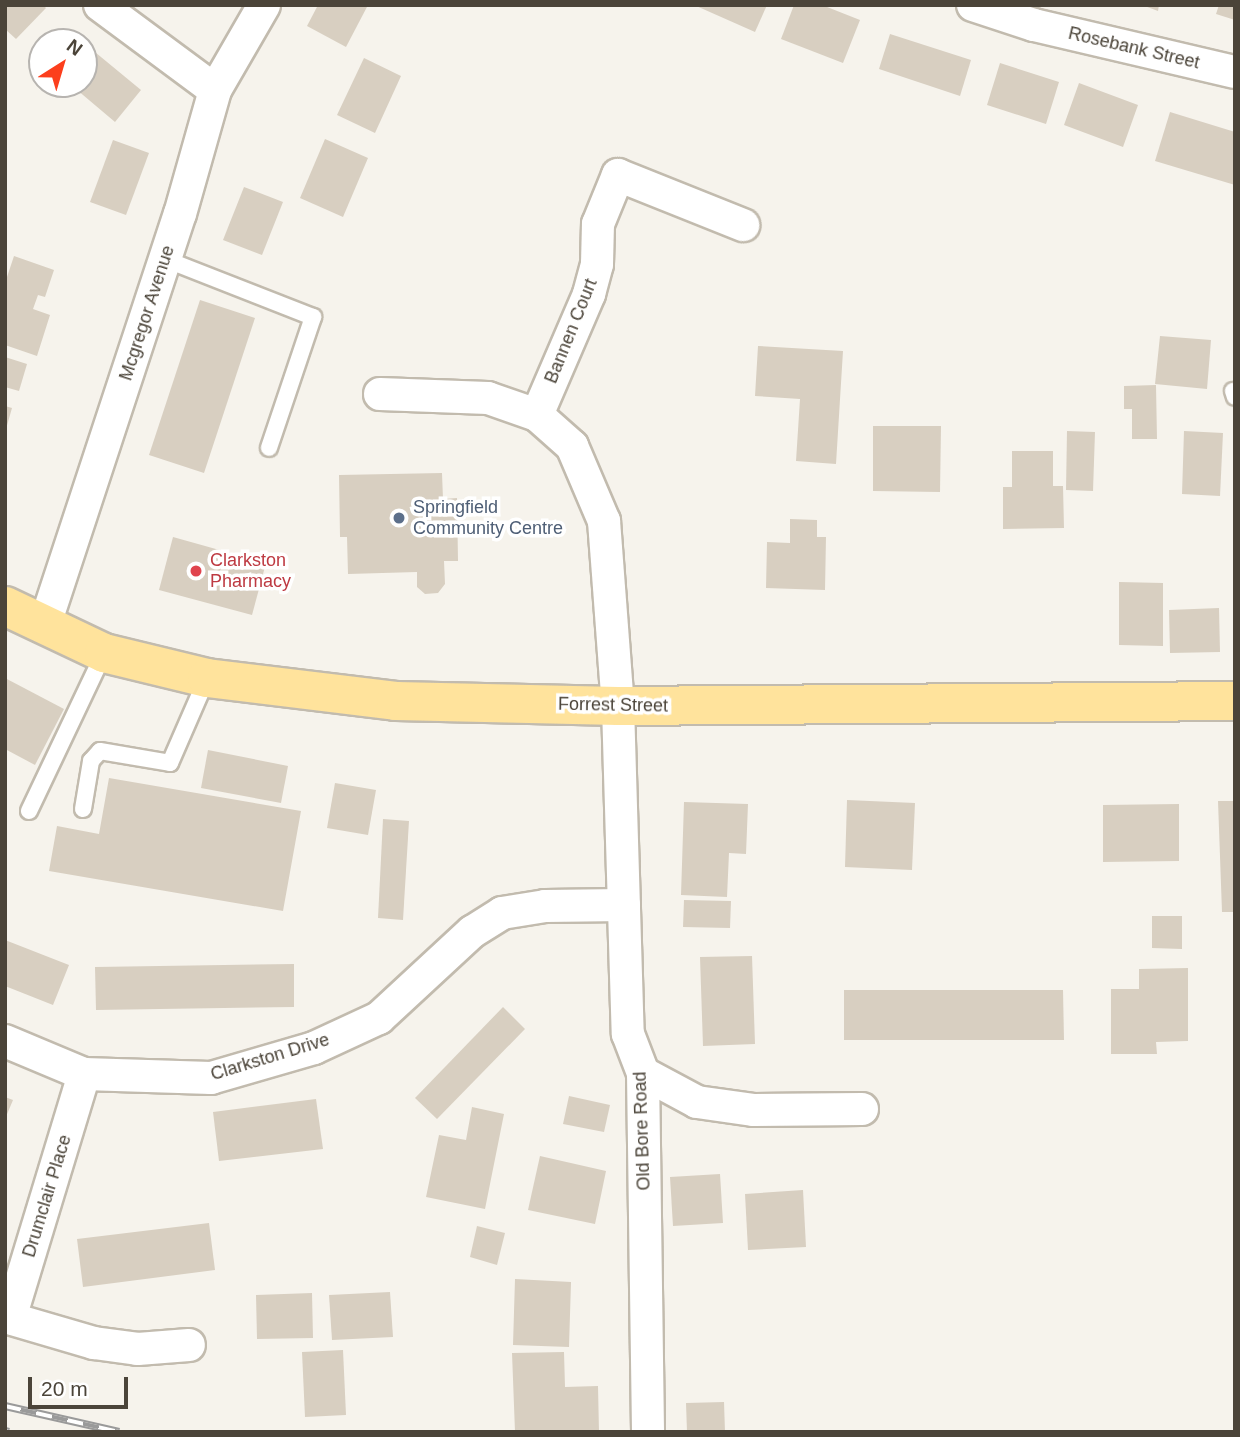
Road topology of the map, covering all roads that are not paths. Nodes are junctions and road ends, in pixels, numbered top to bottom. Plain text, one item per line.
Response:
1 (100, 5) edge
2 (264, 5) edge
3 (973, 5) edge
4 (1235, 72) edge
5 (215, 90) junction
6 (743, 225) dead end
7 (165, 259) junction
8 (380, 394) dead end
9 (537, 415) junction
10 (269, 448) dead end
11 (5, 606) edge
12 (44, 627) junction
13 (104, 653) junction
14 (206, 678) junction
15 (1235, 701) edge
16 (618, 706) junction
17 (83, 809) dead end
18 (29, 811) dead end
19 (624, 905) junction
20 (5, 1041) edge
21 (643, 1073) junction
22 (84, 1074) junction
23 (862, 1109) dead end
24 (8, 1318) edge
25 (189, 1345) dead end
26 (648, 1432) edge

1 - 5 street
2 - 5 street, Mcgregor Avenue
3 - 4 street, Rosebank Street
5 - 7 street, Mcgregor Avenue
6 - 9 street, Bannen Court
7 - 10 lane
7 - 12 street, Mcgregor Avenue
8 - 9 street
9 - 16 street
11 - 12 main road, Forrest Street
12 - 13 main road, Forrest Street
13 - 14 main road, Forrest Street
13 - 18 lane
14 - 16 main road, Forrest Street
14 - 17 lane
15 - 16 main road, Forrest Street
16 - 19 street, Old Bore Road
19 - 21 street, Old Bore Road
19 - 22 street, Clarkston Drive
20 - 22 street, Clarkston Drive
21 - 23 street
21 - 26 street, Old Bore Road
22 - 24 street, Drumclair Place
24 - 25 street, Drumclair Place

